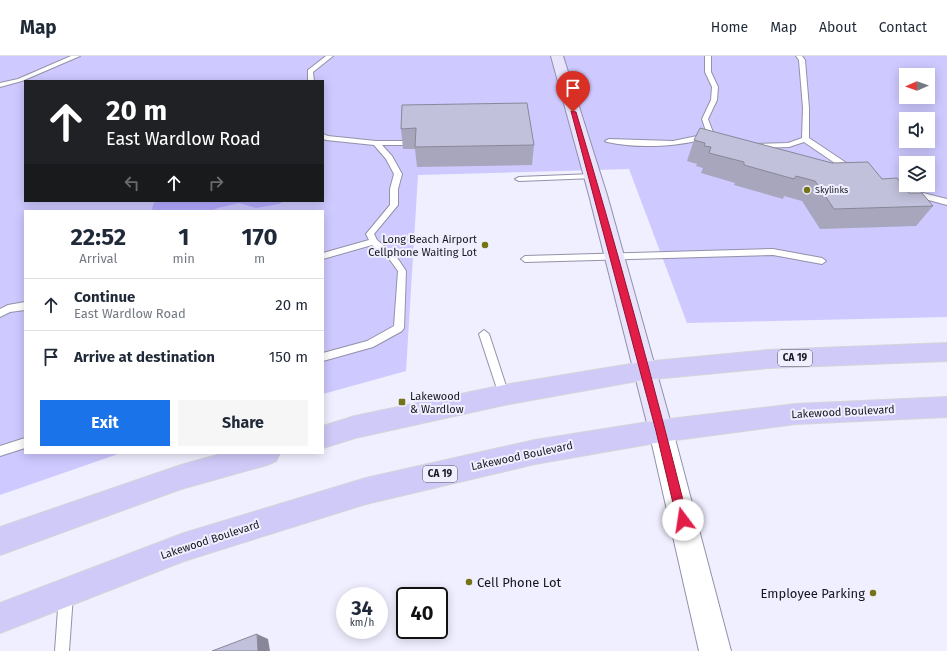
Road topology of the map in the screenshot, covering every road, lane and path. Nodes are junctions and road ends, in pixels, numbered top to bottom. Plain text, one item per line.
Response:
1 (77, 56) edge
2 (330, 56) edge
3 (557, 56) edge
4 (708, 56) edge
5 (799, 56) edge
6 (310, 80) edge
7 (0, 85) edge
8 (711, 135) junction
9 (324, 137) edge
10 (719, 137) edge
11 (805, 139) junction
12 (609, 141) dead end
13 (376, 143) junction
14 (404, 143) edge
15 (748, 144) edge
16 (857, 175) edge
17 (592, 176) junction
18 (519, 179) dead end
19 (885, 184) edge
20 (947, 202) edge
21 (374, 242) junction
22 (324, 256) edge
23 (614, 257) junction
24 (525, 259) dead end
25 (822, 261) dead end
26 (24, 306) edge
27 (0, 313) edge
28 (484, 334) dead end
29 (947, 352) edge
30 (324, 357) edge
31 (644, 371) junction
32 (504, 395) junction
33 (947, 407) edge
34 (661, 431) junction
35 (324, 437) edge
36 (24, 442) edge
37 (0, 451) edge
38 (263, 454) edge
39 (0, 541) edge
40 (66, 593) junction
41 (0, 618) edge
42 (62, 651) edge
43 (715, 651) edge

1 - 7 lane
2 - 6 lane
3 - 17 main road
4 - 8 lane
5 - 11 lane
8 - 10 lane
8 - 12 lane
9 - 13 lane
11 - 15 lane
11 - 16 lane
13 - 14 lane
13 - 21 lane
17 - 18 lane
17 - 23 main road
19 - 20 lane
21 - 22 lane
21 - 30 lane
23 - 24 lane
23 - 25 lane
23 - 31 main road
26 - 27 lane
28 - 32 lane
29 - 31 main road, CA 19
31 - 32 main road, CA 19
31 - 34 main road
32 - 35 main road, CA 19
33 - 34 main road, Lakewood Boulevard / CA 19
34 - 40 main road, Lakewood Boulevard / CA 19
34 - 43 street
36 - 37 lane
38 - 39 main road
40 - 41 main road, Lakewood Boulevard / CA 19
40 - 42 lane

